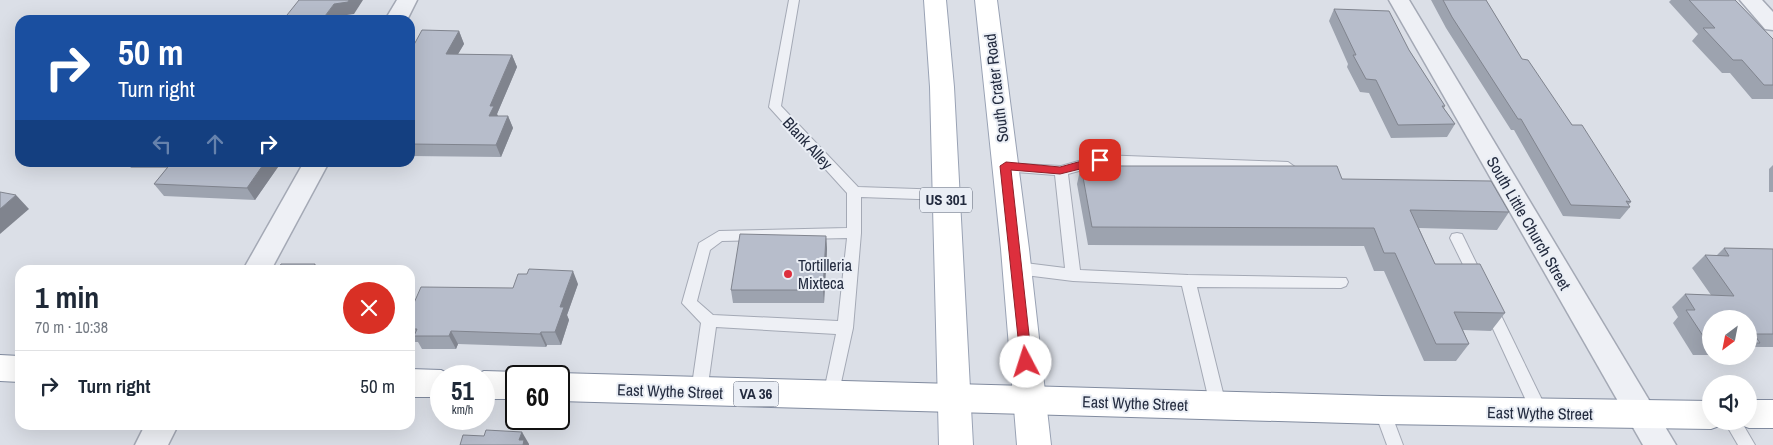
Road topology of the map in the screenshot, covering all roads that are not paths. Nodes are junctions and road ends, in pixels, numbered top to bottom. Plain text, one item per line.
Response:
1 (407, 0) edge
2 (794, 0) edge
3 (935, 0) edge
4 (986, 0) edge
5 (1399, 0) edge
6 (1750, 0) edge
7 (399, 15) edge
8 (1773, 24) edge
9 (1006, 166) junction
10 (313, 167) edge
11 (1293, 167) edge
12 (1060, 171) junction
13 (854, 192) junction
14 (946, 194) junction
15 (854, 233) junction
16 (1457, 238) dead end
17 (260, 265) edge
18 (1017, 268) junction
19 (1073, 275) junction
20 (1188, 281) junction
21 (1341, 282) dead end
22 (709, 321) junction
23 (845, 328) junction
24 (0, 368) edge
25 (15, 369) edge
26 (415, 383) edge
27 (430, 384) edge
28 (570, 388) edge
29 (699, 392) junction
30 (831, 396) junction
31 (953, 400) junction
32 (1029, 400) junction
33 (1218, 405) junction
34 (1382, 410) junction
35 (1540, 413) junction
36 (1757, 414) edge
37 (1773, 414) edge
38 (1642, 415) junction
39 (1702, 415) edge
40 (159, 430) edge
41 (1738, 430) edge
42 (151, 445) edge
43 (956, 445) edge
44 (1034, 445) edge
45 (1395, 445) edge
46 (1660, 445) edge
47 (1747, 445) edge

1 - 7 street
2 - 13 lane, Blank Alley
3 - 14 main road, US 301
4 - 9 main road, South Crater Road
5 - 38 street, South Little Church Street
6 - 8 street
9 - 12 lane
9 - 18 main road, South Crater Road
10 - 17 street
11 - 12 lane
12 - 19 lane
13 - 14 lane
13 - 15 lane
14 - 31 main road, US 301
15 - 22 lane
15 - 23 lane
16 - 35 lane
18 - 19 lane
18 - 32 main road, South Crater Road
19 - 20 lane
20 - 21 lane
20 - 33 lane
22 - 23 lane
22 - 29 lane
23 - 30 lane
24 - 25 main road
26 - 27 main road
28 - 29 main road, East Wythe Street / VA 36
29 - 30 main road, East Wythe Street / VA 36
30 - 31 main road, East Wythe Street / VA 36
31 - 32 main road, East Wythe Street / VA 36
31 - 43 main road, US 301
32 - 33 main road, East Wythe Street
32 - 44 main road, South Crater Road
33 - 34 main road, East Wythe Street
34 - 35 main road, East Wythe Street
34 - 45 lane
35 - 38 main road, East Wythe Street
36 - 37 main road
38 - 39 main road, East Wythe Street
38 - 46 street, South Little Church Street
40 - 42 street
41 - 47 lane

